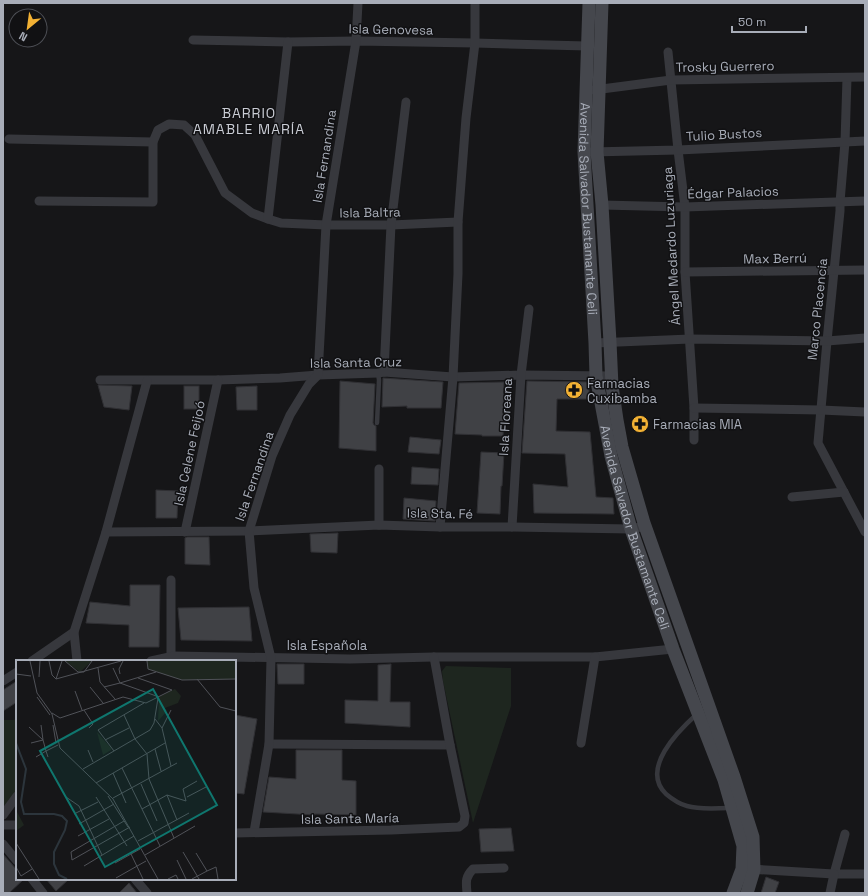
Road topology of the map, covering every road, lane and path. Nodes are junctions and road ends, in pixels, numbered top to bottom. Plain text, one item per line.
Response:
1 (358, 3) edge
2 (475, 3) edge
3 (589, 3) edge
4 (602, 3) edge
5 (194, 40) dead end
6 (356, 41) junction
7 (288, 42) junction
8 (475, 43) junction
9 (588, 46) junction
10 (668, 52) dead end
11 (865, 77) edge
12 (847, 78) junction
13 (671, 80) junction
14 (600, 89) junction
15 (586, 90) junction
16 (406, 102) dead end
17 (9, 139) dead end
18 (865, 141) edge
19 (153, 142) junction
20 (844, 142) junction
21 (678, 150) junction
22 (584, 152) junction
23 (597, 152) junction
24 (39, 201) dead end
25 (865, 201) edge
26 (840, 202) junction
27 (602, 205) junction
28 (684, 207) junction
29 (268, 219) junction
30 (458, 222) junction
31 (326, 225) junction
32 (391, 226) junction
33 (834, 270) junction
34 (865, 270) edge
35 (685, 272) junction
36 (529, 309) dead end
37 (865, 338) edge
38 (690, 339) junction
39 (827, 341) junction
40 (610, 342) junction
41 (595, 343) junction
42 (381, 373) junction
43 (318, 375) junction
44 (521, 375) junction
45 (596, 376) junction
46 (611, 376) junction
47 (453, 377) junction
48 (100, 380) dead end
49 (147, 380) junction
50 (218, 380) junction
51 (694, 408) junction
52 (821, 410) junction
53 (865, 412) edge
54 (377, 423) dead end
55 (694, 440) dead end
56 (378, 469) dead end
57 (844, 492) junction
58 (792, 497) dead end
59 (379, 524) junction
60 (512, 526) junction
61 (645, 526) junction
62 (440, 527) junction
63 (632, 529) junction
64 (249, 531) junction
65 (106, 532) junction
66 (185, 532) junction
67 (865, 532) edge
68 (171, 580) dead end
69 (74, 632) junction
70 (673, 649) junction
71 (170, 657) junction
72 (434, 657) junction
73 (595, 657) junction
74 (271, 658) junction
75 (33, 660) edge
76 (77, 660) edge
77 (156, 660) edge
78 (16, 673) edge
79 (3, 681) edge
80 (704, 711) junction
81 (581, 743) dead end
82 (269, 744) junction
83 (450, 745) junction
84 (16, 797) edge
85 (732, 808) junction
86 (3, 815) edge
87 (3, 825) edge
88 (16, 826) edge
89 (254, 832) junction
90 (236, 833) edge
91 (845, 834) dead end
92 (3, 844) edge
93 (16, 860) edge
94 (504, 868) dead end
95 (748, 869) junction
96 (834, 874) junction
97 (865, 874) edge
98 (33, 880) edge
99 (136, 880) edge
100 (43, 893) edge
101 (147, 893) edge
102 (467, 893) edge
103 (733, 893) edge
104 (747, 893) edge
105 (830, 893) edge

1 - 6 street, Isla Fernandina
2 - 8 street
3 - 9 main road, Avenida Salvador Bustamante Celi
4 - 14 main road, Avenida Salvador Bustamante Celi
5 - 7 street, Isla Genovesa
6 - 7 street, Isla Genovesa
6 - 8 street, Isla Genovesa
6 - 31 street, Isla Fernandina
7 - 29 street
8 - 9 street, Isla Genovesa
8 - 30 street
9 - 15 main road, Avenida Salvador Bustamante Celi
10 - 13 street, Ángel Medardo Luzuriaga
11 - 12 street, Trosky Guerrero
12 - 13 street, Trosky Guerrero
12 - 20 street, Marco Placencia
13 - 14 street, Trosky Guerrero
13 - 21 street, Ángel Medardo Luzuriaga
14 - 15 street, Trosky Guerrero
14 - 23 main road, Avenida Salvador Bustamante Celi
15 - 22 main road, Avenida Salvador Bustamante Celi
16 - 32 street
17 - 19 street
18 - 20 street, Tulio Bustos
19 - 24 street
19 - 29 street, Isla Baltra
20 - 21 street, Tulio Bustos
20 - 26 street, Marco Placencia
21 - 23 street, Tulio Bustos
21 - 28 street, Ángel Medardo Luzuriaga
22 - 23 street, Tulio Bustos
22 - 41 main road, Avenida Salvador Bustamante Celi
23 - 27 main road, Avenida Salvador Bustamante Celi
25 - 26 street, Édgar Palacios
26 - 28 street, Édgar Palacios
26 - 33 street, Marco Placencia
27 - 28 street, Édgar Palacios
27 - 40 main road, Avenida Salvador Bustamante Celi
28 - 35 street, Ángel Medardo Luzuriaga
29 - 31 street, Isla Baltra
30 - 32 street, Isla Baltra
30 - 47 street
31 - 32 street, Isla Baltra
31 - 43 street, Isla Fernandina
32 - 42 street
33 - 34 street, Max Berrú
33 - 35 street, Max Berrú
33 - 39 street, Marco Placencia
35 - 38 street, Ángel Medardo Luzuriaga
36 - 44 street, Isla Floreana
37 - 39 street
38 - 39 street
38 - 40 street
38 - 51 street, Ángel Medardo Luzuriaga
39 - 52 street, Marco Placencia
40 - 41 street
40 - 46 main road, Avenida Salvador Bustamante Celi
41 - 45 main road, Avenida Salvador Bustamante Celi
42 - 43 street, Isla Santa Cruz
42 - 47 street, Isla Santa Cruz
42 - 54 lane
43 - 50 street, Isla Santa Cruz
43 - 64 street, Isla Fernandina
44 - 45 street, Isla Santa Cruz
44 - 47 street, Isla Santa Cruz
44 - 60 street, Isla Floreana
45 - 46 street, Isla Santa Cruz
45 - 63 main road, Avenida Salvador Bustamante Celi
46 - 61 main road, Avenida Salvador Bustamante Celi
47 - 62 street
48 - 49 street, Isla Santa Cruz
49 - 50 street, Isla Santa Cruz
49 - 65 street
50 - 66 street, Isla Celene Feijoó
51 - 52 street
51 - 55 street, Ángel Medardo Luzuriaga
52 - 53 street
52 - 57 street, Marco Placencia
56 - 59 street
57 - 58 street
57 - 67 street, Marco Placencia
59 - 62 street, Isla Sta. Fé
59 - 64 street, Isla Sta. Fé
60 - 62 street, Isla Sta. Fé
60 - 63 street, Isla Sta. Fé
61 - 63 street, Isla Sta. Fé
61 - 80 main road, Avenida Salvador Bustamante Celi
63 - 70 main road, Avenida Salvador Bustamante Celi
64 - 66 street, Isla Sta. Fé
64 - 74 street, Isla Fernandina
65 - 66 street, Isla Sta. Fé
65 - 69 street
68 - 71 street
69 - 75 street
69 - 76 street
70 - 73 street, Isla Española
70 - 80 main road, Avenida Salvador Bustamante Celi
71 - 74 street, Isla Española
71 - 77 street, Isla Española
72 - 73 street, Isla Española
72 - 74 street, Isla Española
72 - 83 street
73 - 81 street
74 - 82 street, Isla Fernandina
78 - 79 street
80 - 85 main road, Avenida Salvador Bustamante Celi
80 - 85 lane
80 - 95 main road, Avenida Salvador Bustamante Celi
82 - 83 street
82 - 89 street, Isla Fernandina
83 - 89 street, Isla Santa María
84 - 86 street
85 - 95 main road, Avenida Salvador Bustamante Celi
87 - 88 street
89 - 90 street, Isla Santa María
91 - 96 street
92 - 93 street
94 - 102 street
95 - 96 street
95 - 103 main road, Avenida Salvador Bustamante Celi
95 - 104 main road, Avenida Salvador Bustamante Celi
96 - 97 street
96 - 105 street
98 - 100 street
99 - 101 street

